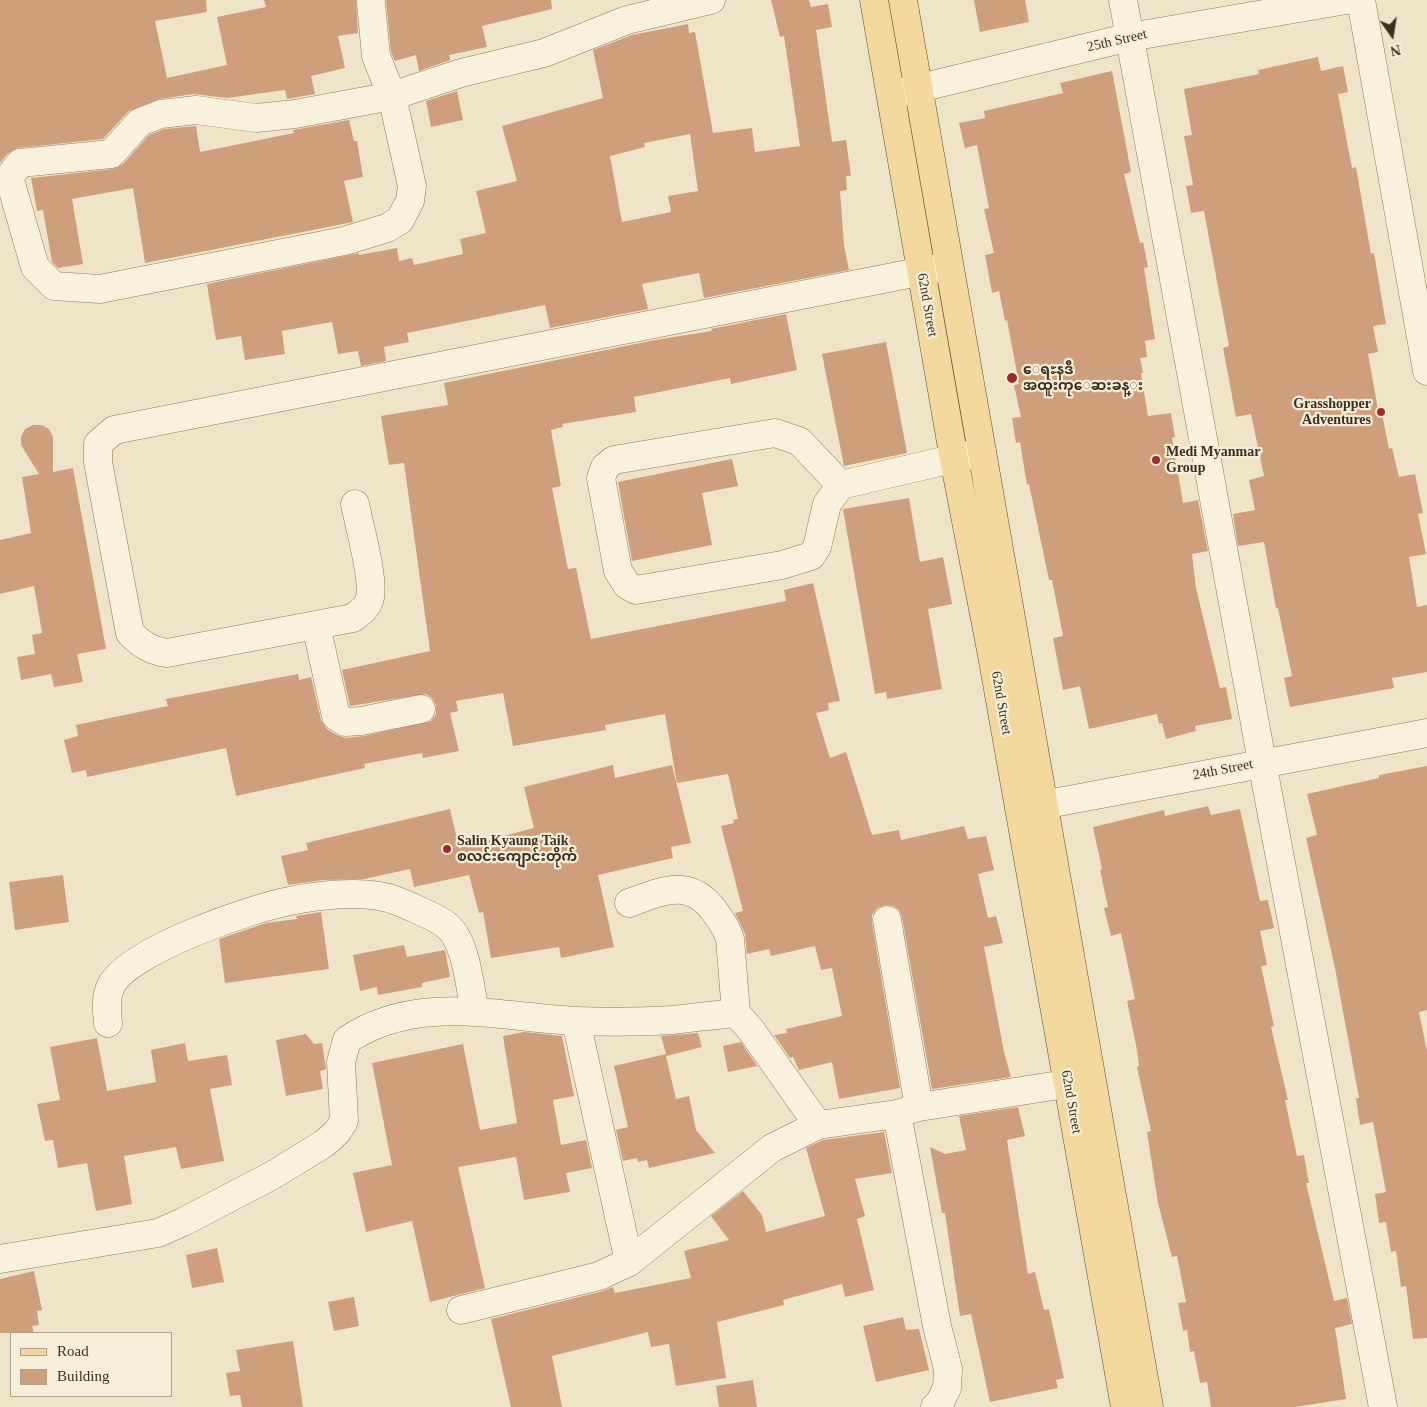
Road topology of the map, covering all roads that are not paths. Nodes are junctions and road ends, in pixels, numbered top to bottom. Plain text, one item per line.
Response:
1 (711, 0) edge
2 (874, 0) edge
3 (903, 0) edge
4 (1123, 0) edge
5 (1346, 0) edge
6 (1361, 0) edge
7 (371, 3) dead end
8 (1130, 37) junction
9 (918, 90) junction
10 (891, 95) junction
11 (392, 96) junction
12 (951, 266) junction
13 (921, 272) junction
14 (1427, 372) edge
15 (982, 452) junction
16 (954, 459) junction
17 (841, 485) junction
18 (355, 504) dead end
19 (316, 625) junction
20 (420, 709) dead end
21 (1427, 733) edge
22 (1262, 762) junction
23 (1032, 807) junction
24 (629, 903) dead end
25 (887, 920) dead end
26 (470, 989) junction
27 (736, 1013) junction
28 (576, 1021) junction
29 (108, 1024) dead end
30 (1080, 1081) junction
31 (908, 1111) junction
32 (818, 1125) junction
33 (0, 1259) edge
34 (629, 1262) junction
35 (461, 1310) dead end
36 (934, 1407) edge
37 (1125, 1407) edge
38 (1149, 1407) edge
39 (1384, 1407) edge

1 - 11 street
2 - 10 main road, 62nd Street
3 - 9 main road, 62nd Street
4 - 8 street
5 - 8 street, 25th Street
6 - 14 street
7 - 11 street
8 - 9 street, 25th Street
8 - 22 street
9 - 10 street, 25th Street
9 - 12 main road, 62nd Street
10 - 13 main road, 62nd Street
11 - 11 street
12 - 13 street
12 - 15 main road, 62nd Street
13 - 16 main road, 62nd Street
13 - 19 street
15 - 16 street
15 - 23 main road, 62nd Street
16 - 17 street
16 - 23 main road, 62nd Street
17 - 17 street
18 - 19 street
19 - 20 street
21 - 22 street, 24th Street
22 - 23 street, 24th Street
22 - 39 street
23 - 30 main road, 62nd Street
24 - 27 street
25 - 31 street
26 - 28 street
26 - 29 street
26 - 33 street
27 - 28 street
27 - 32 street
28 - 34 street
30 - 31 street
30 - 37 main road, 62nd Street
30 - 38 main road, 62nd Street
31 - 32 street
31 - 36 street
32 - 34 street
34 - 35 street

